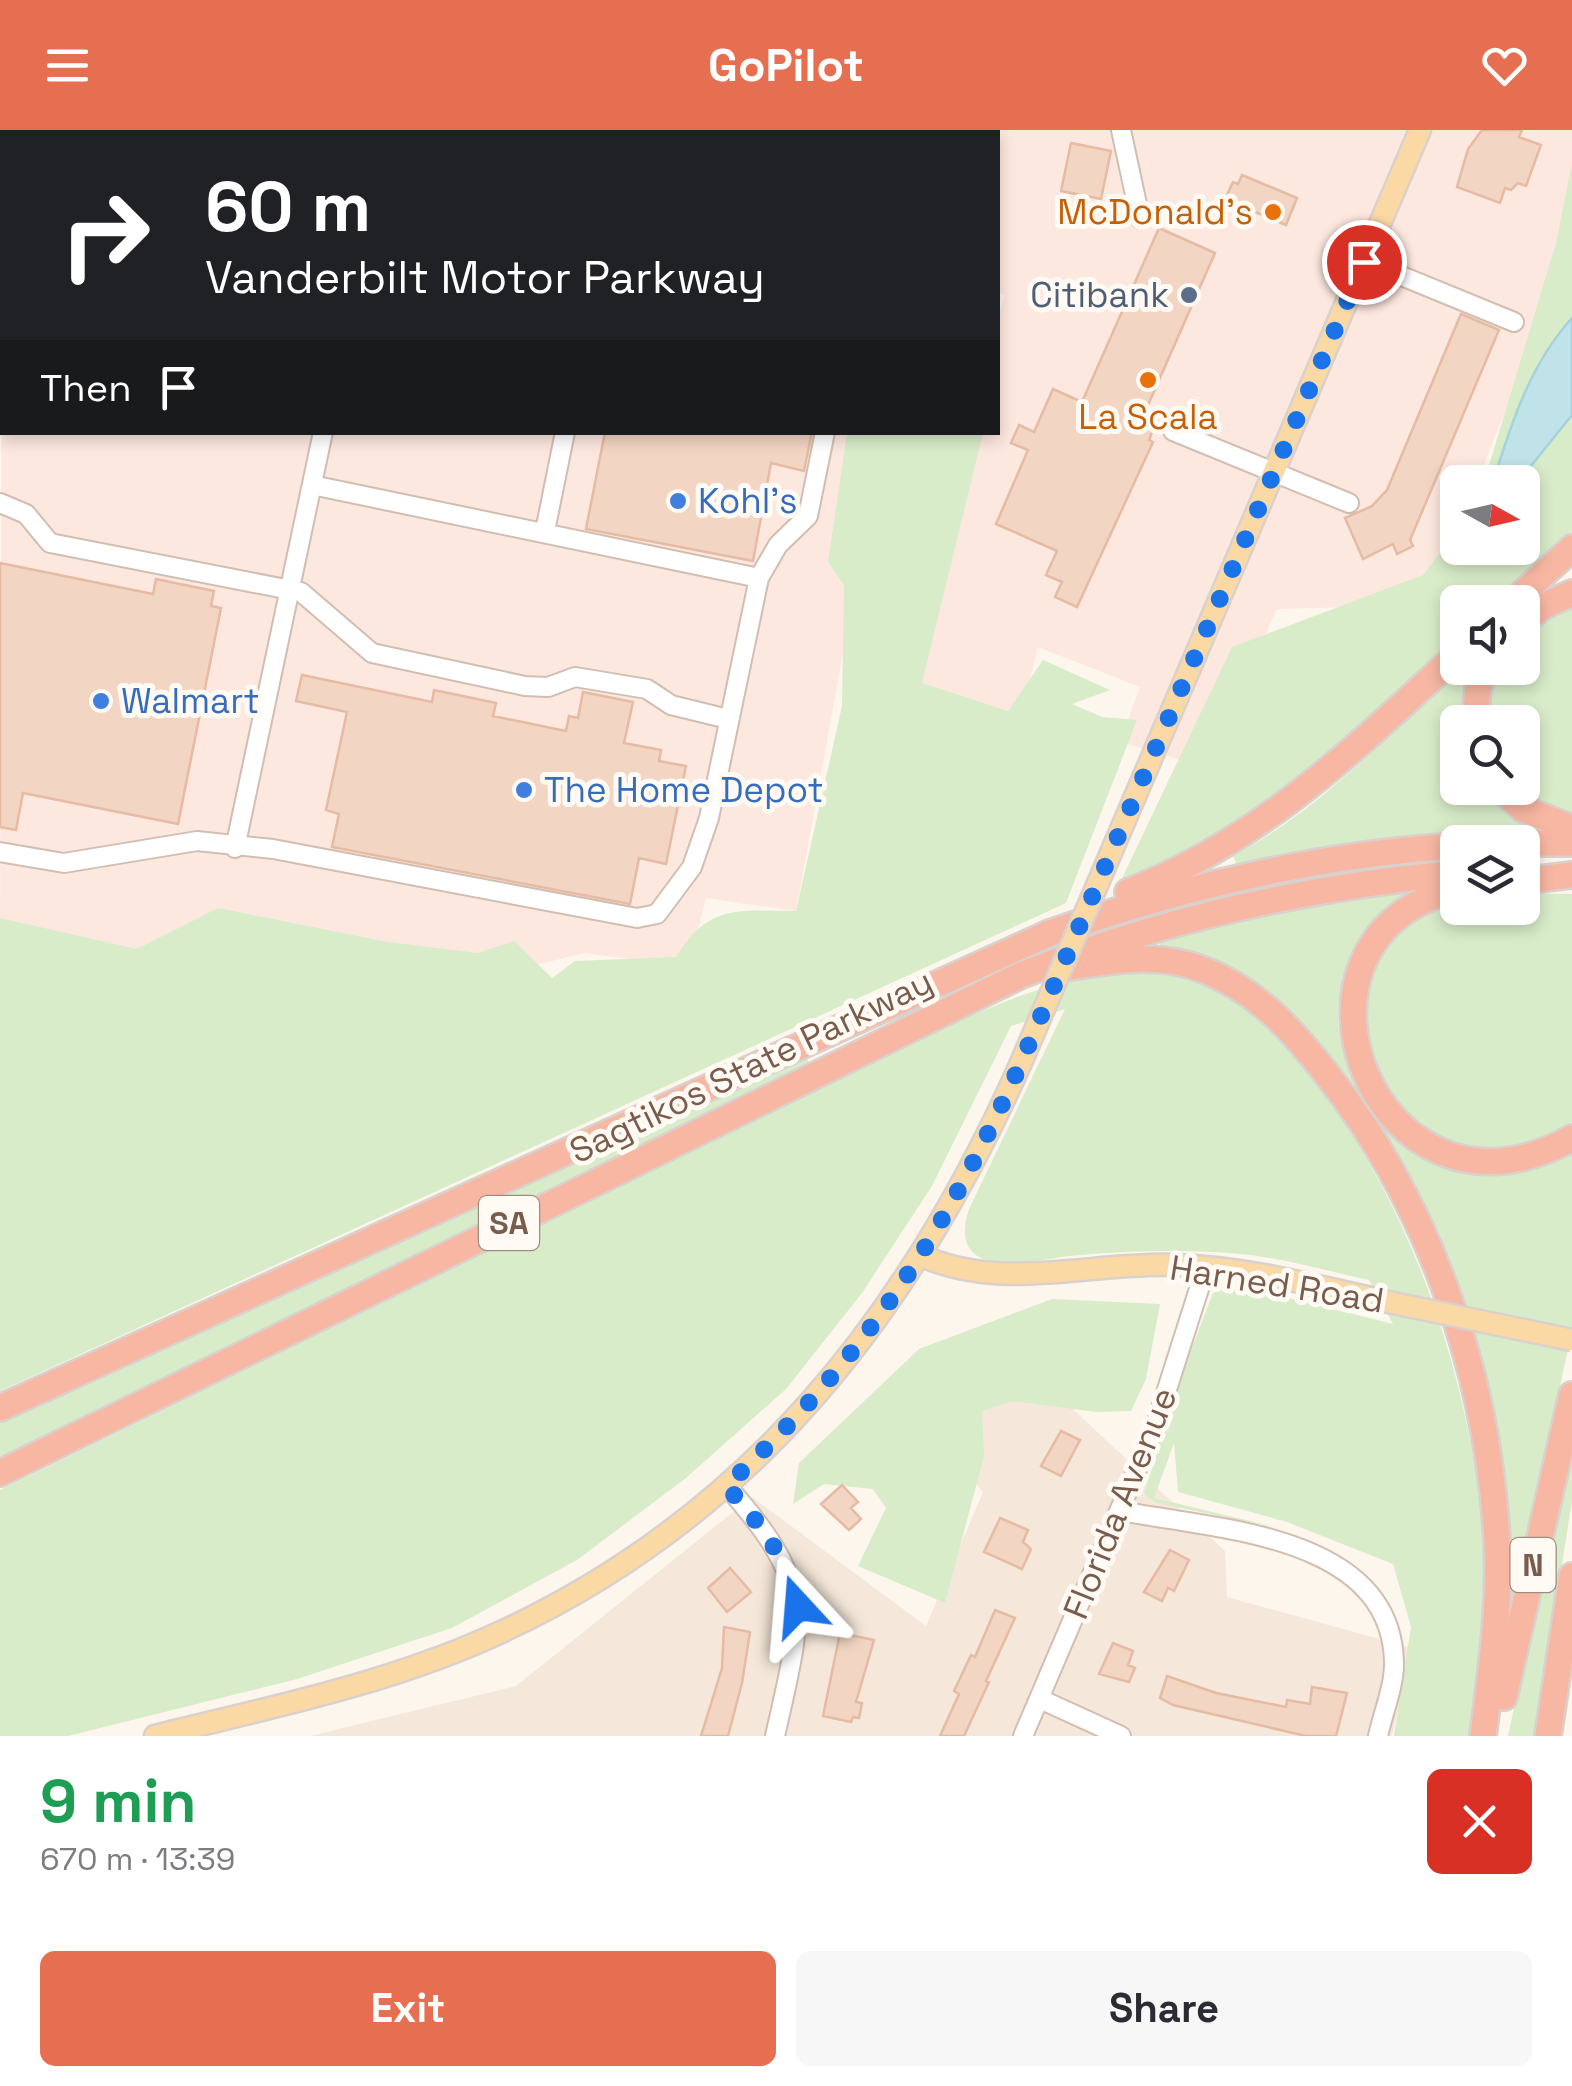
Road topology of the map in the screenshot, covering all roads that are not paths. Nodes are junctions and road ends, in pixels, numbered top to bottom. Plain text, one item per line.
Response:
1 (1121, 130) edge
2 (1420, 130) edge
3 (1140, 218) dead end
4 (1364, 262) junction
5 (1514, 322) dead end
6 (1173, 430) dead end
7 (322, 435) edge
8 (565, 435) edge
9 (823, 435) edge
10 (1276, 472) junction
11 (312, 484) junction
12 (1350, 502) dead end
13 (0, 503) edge
14 (544, 531) junction
15 (1572, 548) edge
16 (759, 578) junction
17 (1532, 585) edge
18 (290, 590) junction
19 (1572, 593) edge
20 (1540, 608) edge
21 (1440, 671) edge
22 (728, 719) junction
23 (1519, 805) edge
24 (1572, 828) edge
25 (1540, 843) edge
26 (1572, 843) edge
27 (235, 848) junction
28 (1440, 848) edge
29 (0, 852) edge
30 (1540, 872) edge
31 (1572, 873) edge
32 (1440, 875) edge
33 (1540, 878) edge
34 (1440, 897) edge
35 (1020, 975) junction
36 (936, 982) junction
37 (1572, 1138) edge
38 (922, 1256) junction
39 (1206, 1266) junction
40 (1572, 1340) edge
41 (1572, 1395) edge
42 (0, 1408) edge
43 (102, 1422) junction
44 (0, 1473) edge
45 (0, 1486) edge
46 (726, 1486) junction
47 (1121, 1510) junction
48 (1572, 1576) edge
49 (1040, 1699) junction
50 (155, 1736) edge
51 (775, 1736) edge
52 (1023, 1736) edge
53 (1122, 1736) edge
54 (1378, 1736) edge
55 (1483, 1736) edge
56 (1495, 1736) edge
57 (1548, 1736) edge

1 - 3 street
2 - 4 main road
4 - 5 street
4 - 10 main road
6 - 10 street
7 - 11 street
8 - 14 street
9 - 16 street
10 - 12 street
10 - 38 main road, bridge
11 - 14 street
11 - 18 street
13 - 18 street
14 - 16 street
15 - 17 highway
16 - 22 street
18 - 22 street
18 - 27 street
19 - 20 highway
21 - 36 highway
22 - 27 street
23 - 24 highway
25 - 26 highway
27 - 29 street
28 - 36 highway, Sagtikos State Parkway / SA
30 - 31 highway
31 - 33 highway
32 - 35 highway, Sagtikos State Parkway / SA
34 - 37 highway
35 - 43 highway, Sagtikos State Parkway / SA
35 - 55 highway
36 - 42 highway, Sagtikos State Parkway / SA
38 - 39 main road, Harned Road
38 - 46 main road
39 - 40 main road, Harned Road, bridge
39 - 47 street, Florida Avenue
41 - 56 highway, N
43 - 44 highway, Sagtikos State Parkway / SA
43 - 45 highway
46 - 50 main road
46 - 51 street
47 - 49 street, Florida Avenue
47 - 54 street
48 - 57 highway, N
49 - 52 street, Florida Avenue
49 - 53 street

